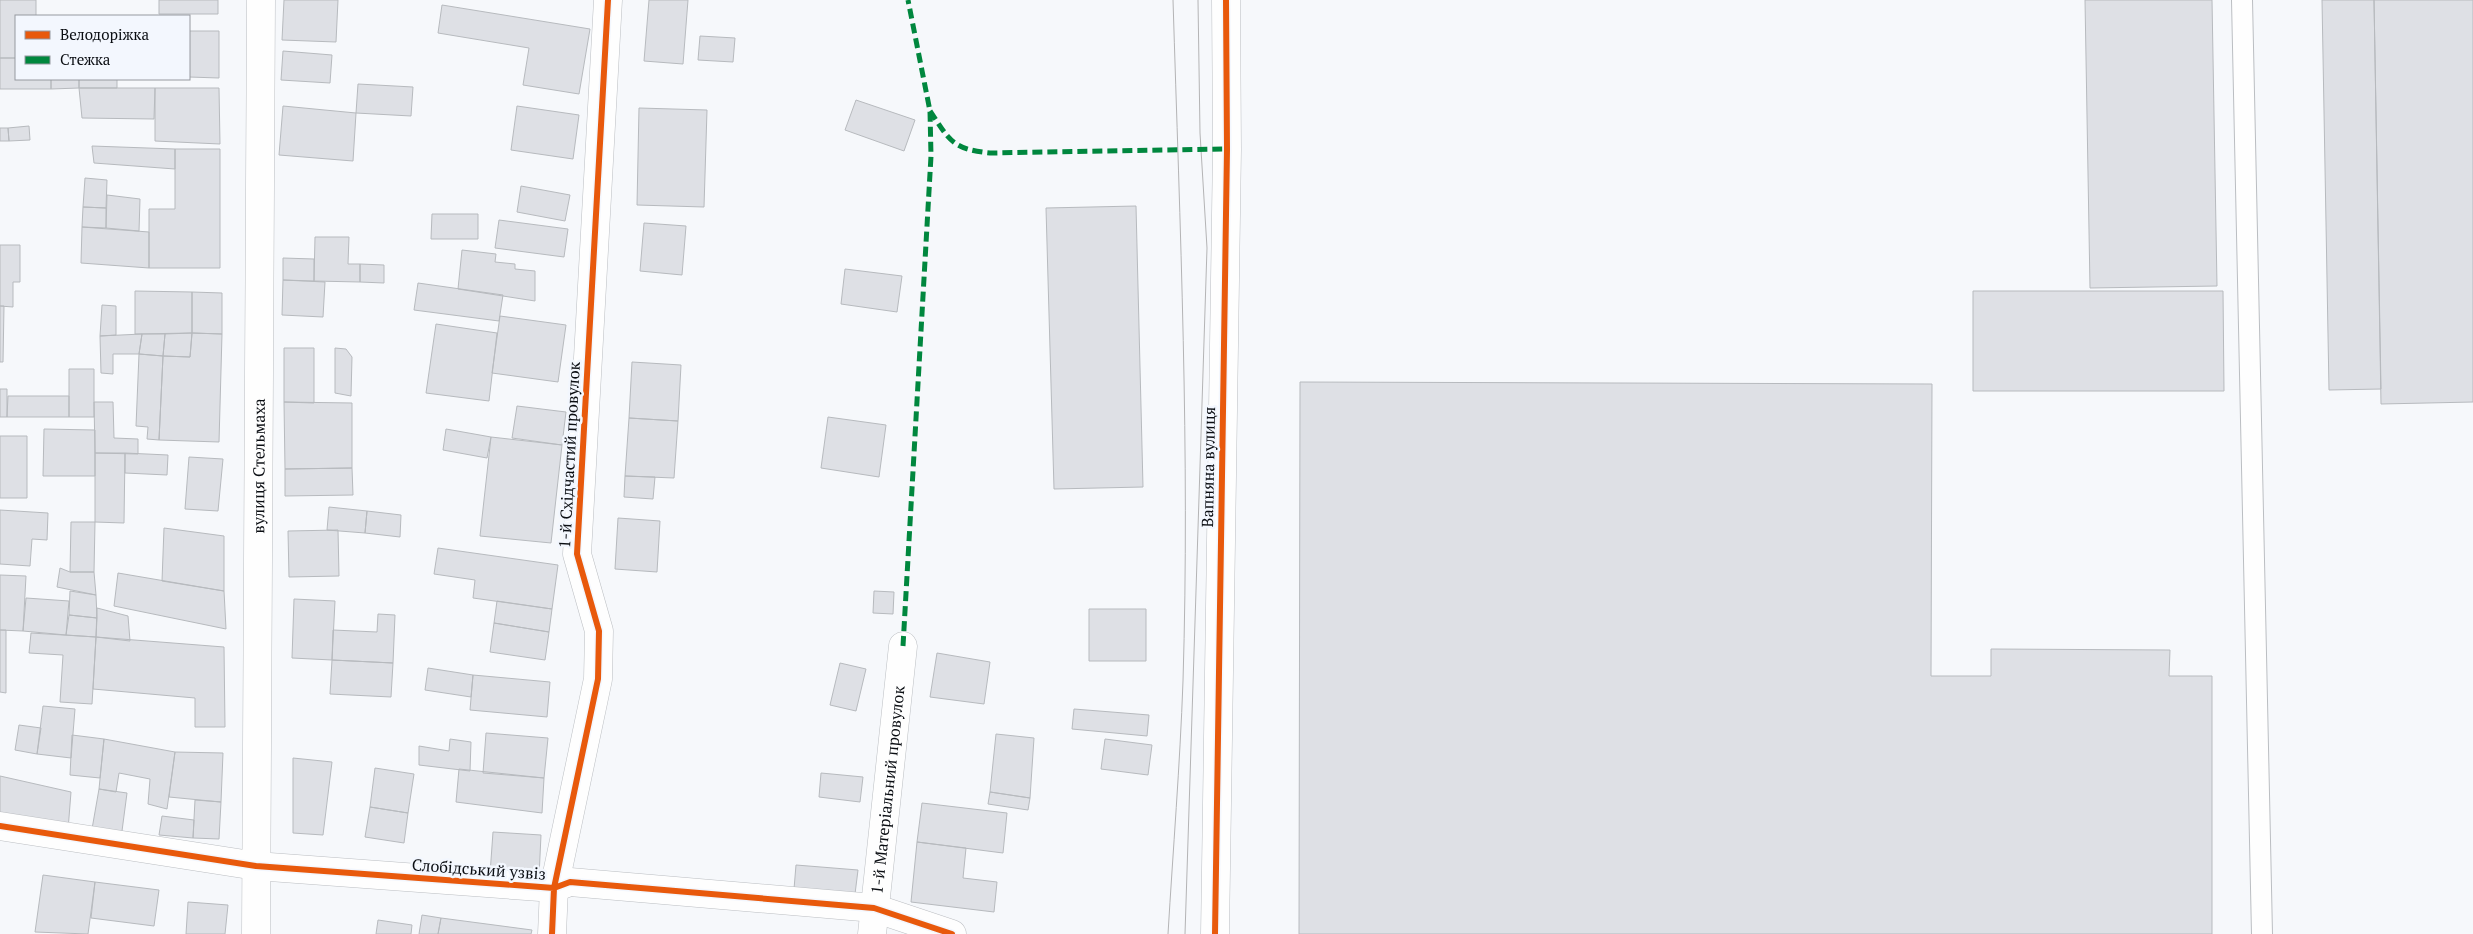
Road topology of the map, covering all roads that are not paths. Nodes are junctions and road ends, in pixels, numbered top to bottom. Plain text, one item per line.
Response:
1 (261, 0) edge
2 (608, 0) edge
3 (1226, 0) edge
4 (2242, 0) edge
5 (903, 646) dead end
6 (0, 826) edge
7 (256, 866) junction
8 (554, 888) junction
9 (873, 921) edge
10 (256, 934) edge
11 (552, 934) edge
12 (952, 934) edge
13 (1215, 934) edge
14 (2262, 934) edge

1 - 7 street, вулиця Стельмаха
2 - 8 street, 1-й Східчастий провулок
3 - 13 street, Вапняна вулиця
4 - 14 lane
5 - 9 street, 1-й Матеріальний провулок
6 - 7 street, Слобідський узвіз
7 - 8 street, Слобідський узвіз
7 - 10 street, вулиця Стельмаха
8 - 9 street, Слобідський узвіз
8 - 11 street, 1-й Східчастий провулок
9 - 12 street, Слобідський узвіз

